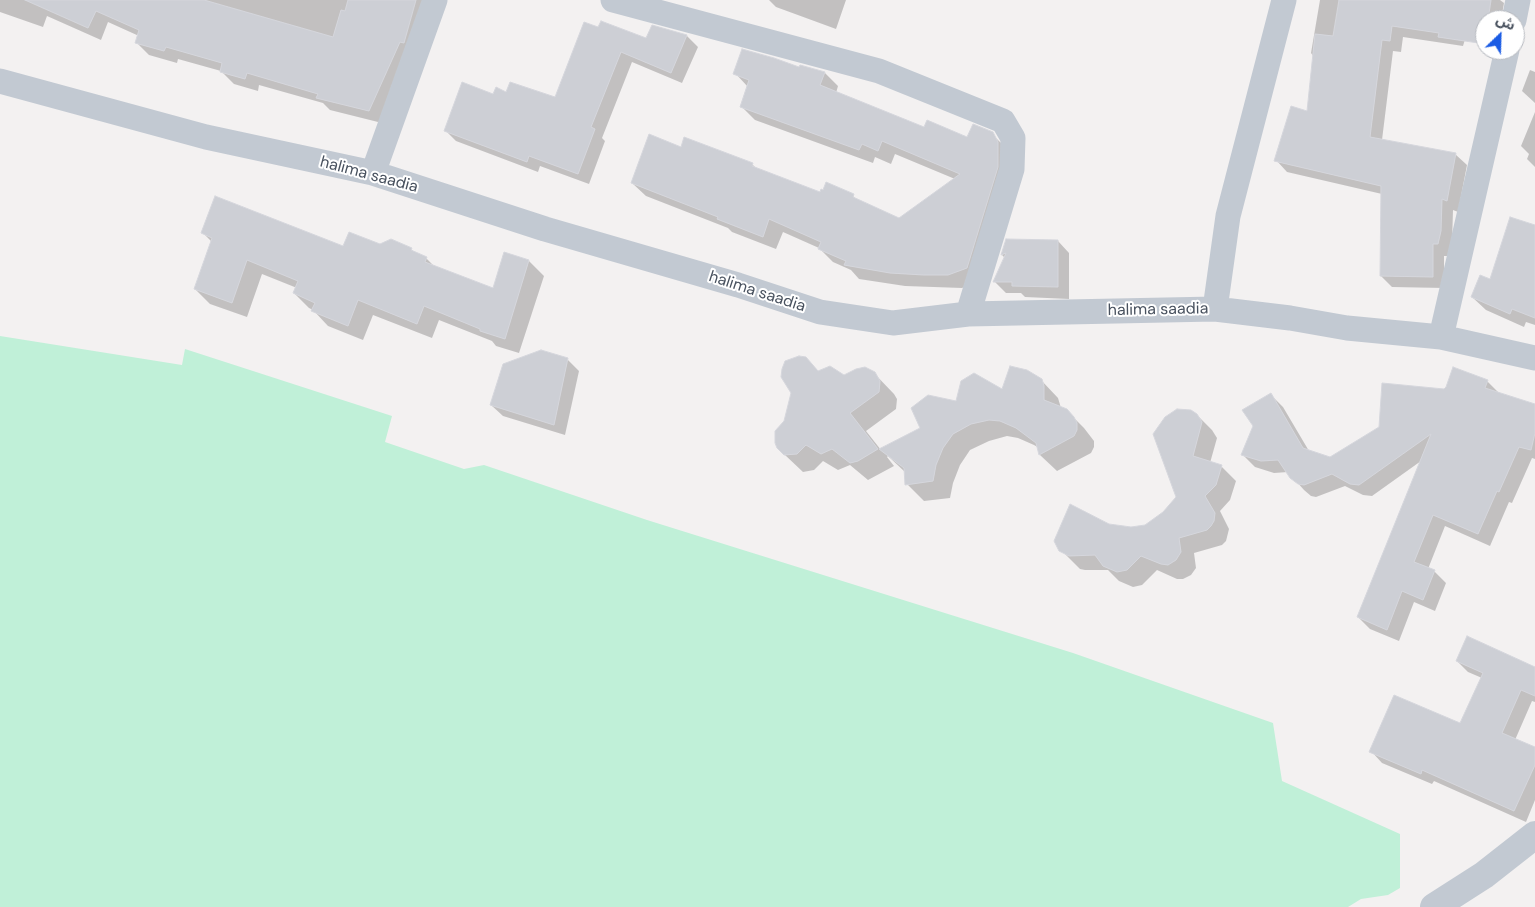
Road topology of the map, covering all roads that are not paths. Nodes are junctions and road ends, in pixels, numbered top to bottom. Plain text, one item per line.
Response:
1 (435, 0) edge
2 (613, 0) edge
3 (1284, 0) edge
4 (1505, 60) edge
5 (0, 81) edge
6 (373, 173) junction
7 (1215, 308) junction
8 (968, 314) junction
9 (1441, 337) junction
10 (1535, 358) edge
11 (1535, 835) edge
12 (1434, 907) edge

1 - 6 street
2 - 8 street
3 - 7 street
4 - 9 street
5 - 6 street, halima saadia
6 - 8 street, halima saadia
7 - 8 street, halima saadia
7 - 9 street, halima saadia
9 - 10 street, halima saadia
11 - 12 street

